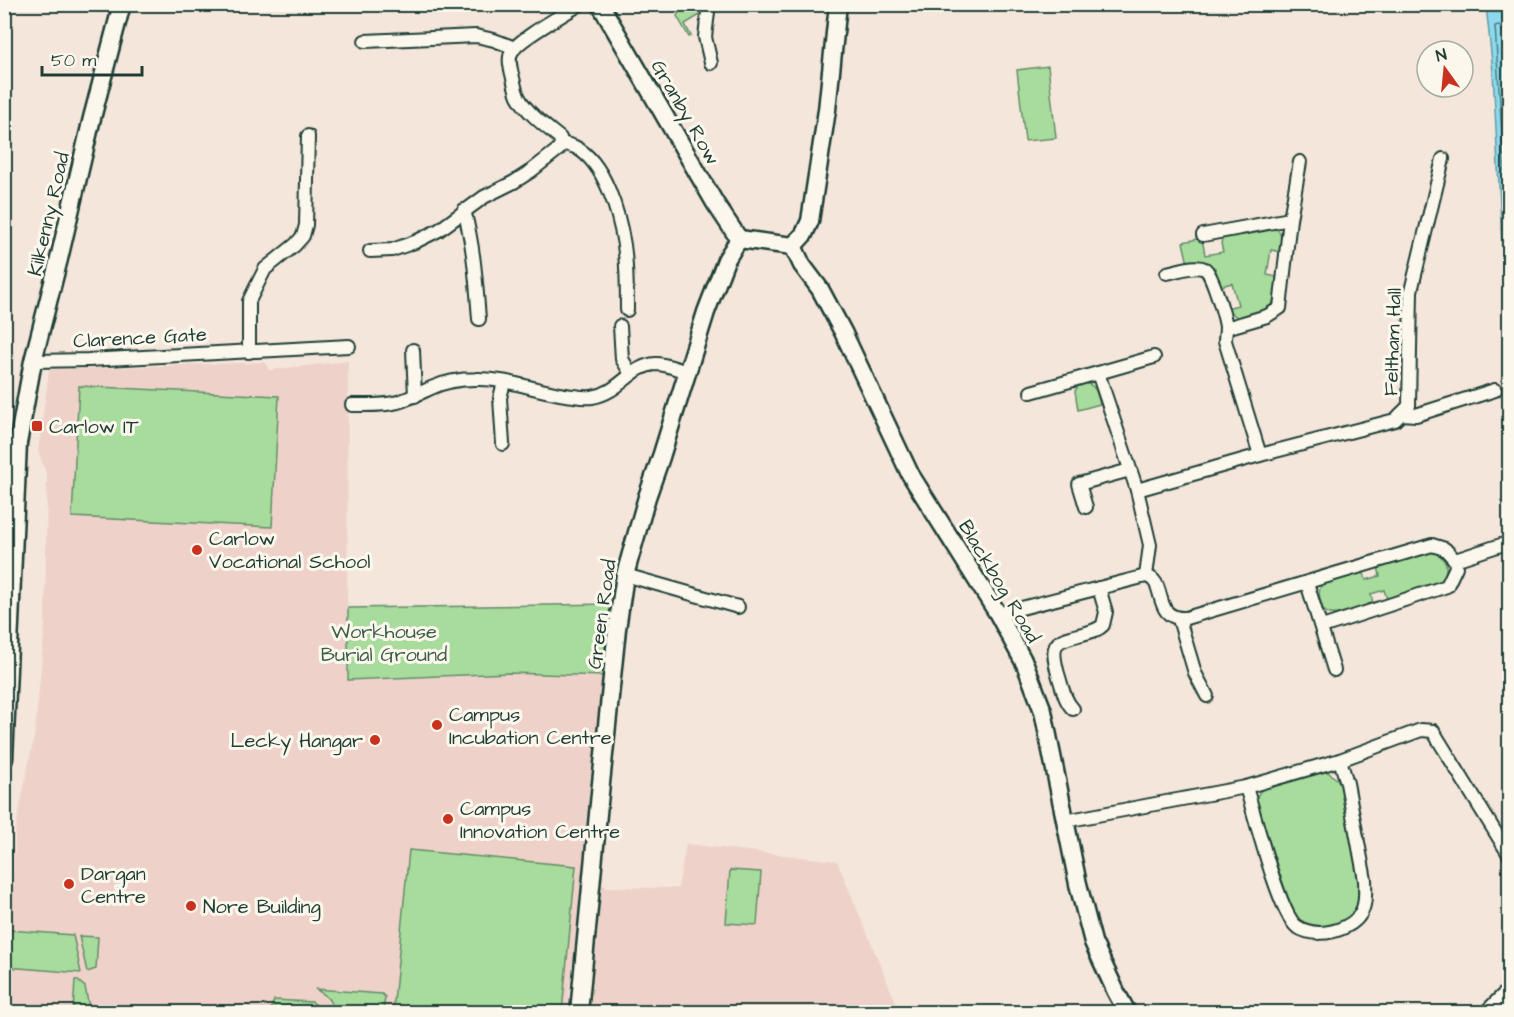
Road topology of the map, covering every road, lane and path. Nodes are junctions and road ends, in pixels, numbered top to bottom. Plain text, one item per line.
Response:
1 (122, 4) edge
2 (580, 4) edge
3 (600, 4) edge
4 (709, 4) edge
5 (838, 4) edge
6 (365, 41) dead end
7 (515, 48) junction
8 (711, 63) dead end
9 (308, 136) dead end
10 (561, 143) junction
11 (1443, 159) dead end
12 (1300, 162) dead end
13 (465, 210) junction
14 (1290, 219) junction
15 (1203, 235) dead end
16 (739, 239) junction
17 (793, 246) junction
18 (370, 251) dead end
19 (1167, 273) dead end
20 (627, 310) dead end
21 (479, 319) dead end
22 (620, 326) dead end
23 (1226, 328) junction
24 (349, 345) dead end
25 (414, 351) dead end
26 (249, 352) junction
27 (1154, 357) dead end
28 (33, 361) junction
29 (687, 372) junction
30 (1098, 373) junction
31 (631, 374) junction
32 (504, 382) junction
33 (1495, 390) dead end
34 (1031, 392) dead end
35 (415, 396) junction
36 (352, 405) dead end
37 (1401, 414) junction
38 (502, 444) dead end
39 (1260, 455) junction
40 (1130, 470) junction
41 (1137, 490) junction
42 (1086, 507) dead end
43 (1509, 542) edge
44 (1455, 560) junction
45 (625, 575) junction
46 (1146, 576) junction
47 (1307, 583) junction
48 (1099, 588) junction
49 (738, 607) dead end
50 (998, 614) junction
51 (1179, 619) junction
52 (1322, 627) junction
53 (1334, 670) dead end
54 (1207, 696) dead end
55 (1072, 709) dead end
56 (4, 759) edge
57 (1340, 760) junction
58 (1246, 787) junction
59 (1065, 821) junction
60 (1509, 856) edge
61 (1509, 988) edge
62 (579, 1012) edge
63 (1127, 1012) edge
64 (1486, 1012) edge

1 - 28 street, Kilkenny Road
2 - 7 street
3 - 16 street, Granby Row
4 - 8 street
5 - 17 street
6 - 7 street
7 - 10 street
9 - 26 street
10 - 13 street
10 - 20 street
11 - 37 street, Feltham Hall
12 - 14 street
13 - 18 street
13 - 21 street
14 - 15 street
14 - 23 street
16 - 17 street
16 - 29 street, Green Road
17 - 50 street, Blackbog Road
19 - 23 street
22 - 31 street
23 - 39 street
24 - 26 street, Clarence Gate
25 - 35 street
26 - 28 street, Clarence Gate
27 - 30 street
28 - 56 street, Kilkenny Road
29 - 31 street
29 - 45 street, Green Road
30 - 34 street
30 - 40 street
31 - 32 street
32 - 35 street
32 - 38 street
33 - 37 street
35 - 36 street
37 - 39 street, Feltham Hall
39 - 41 street, Feltham Hall
40 - 41 street
40 - 42 street
41 - 46 street
43 - 44 street
44 - 47 street
44 - 52 street
45 - 49 street
45 - 62 street, Green Road
46 - 48 street
46 - 51 street
47 - 51 street
47 - 52 street
48 - 50 street
48 - 55 street
50 - 59 street, Blackbog Road
51 - 54 street
52 - 53 street
57 - 58 street
57 - 58 street
57 - 60 street
58 - 59 street
59 - 63 street, Blackbog Road
61 - 64 street

